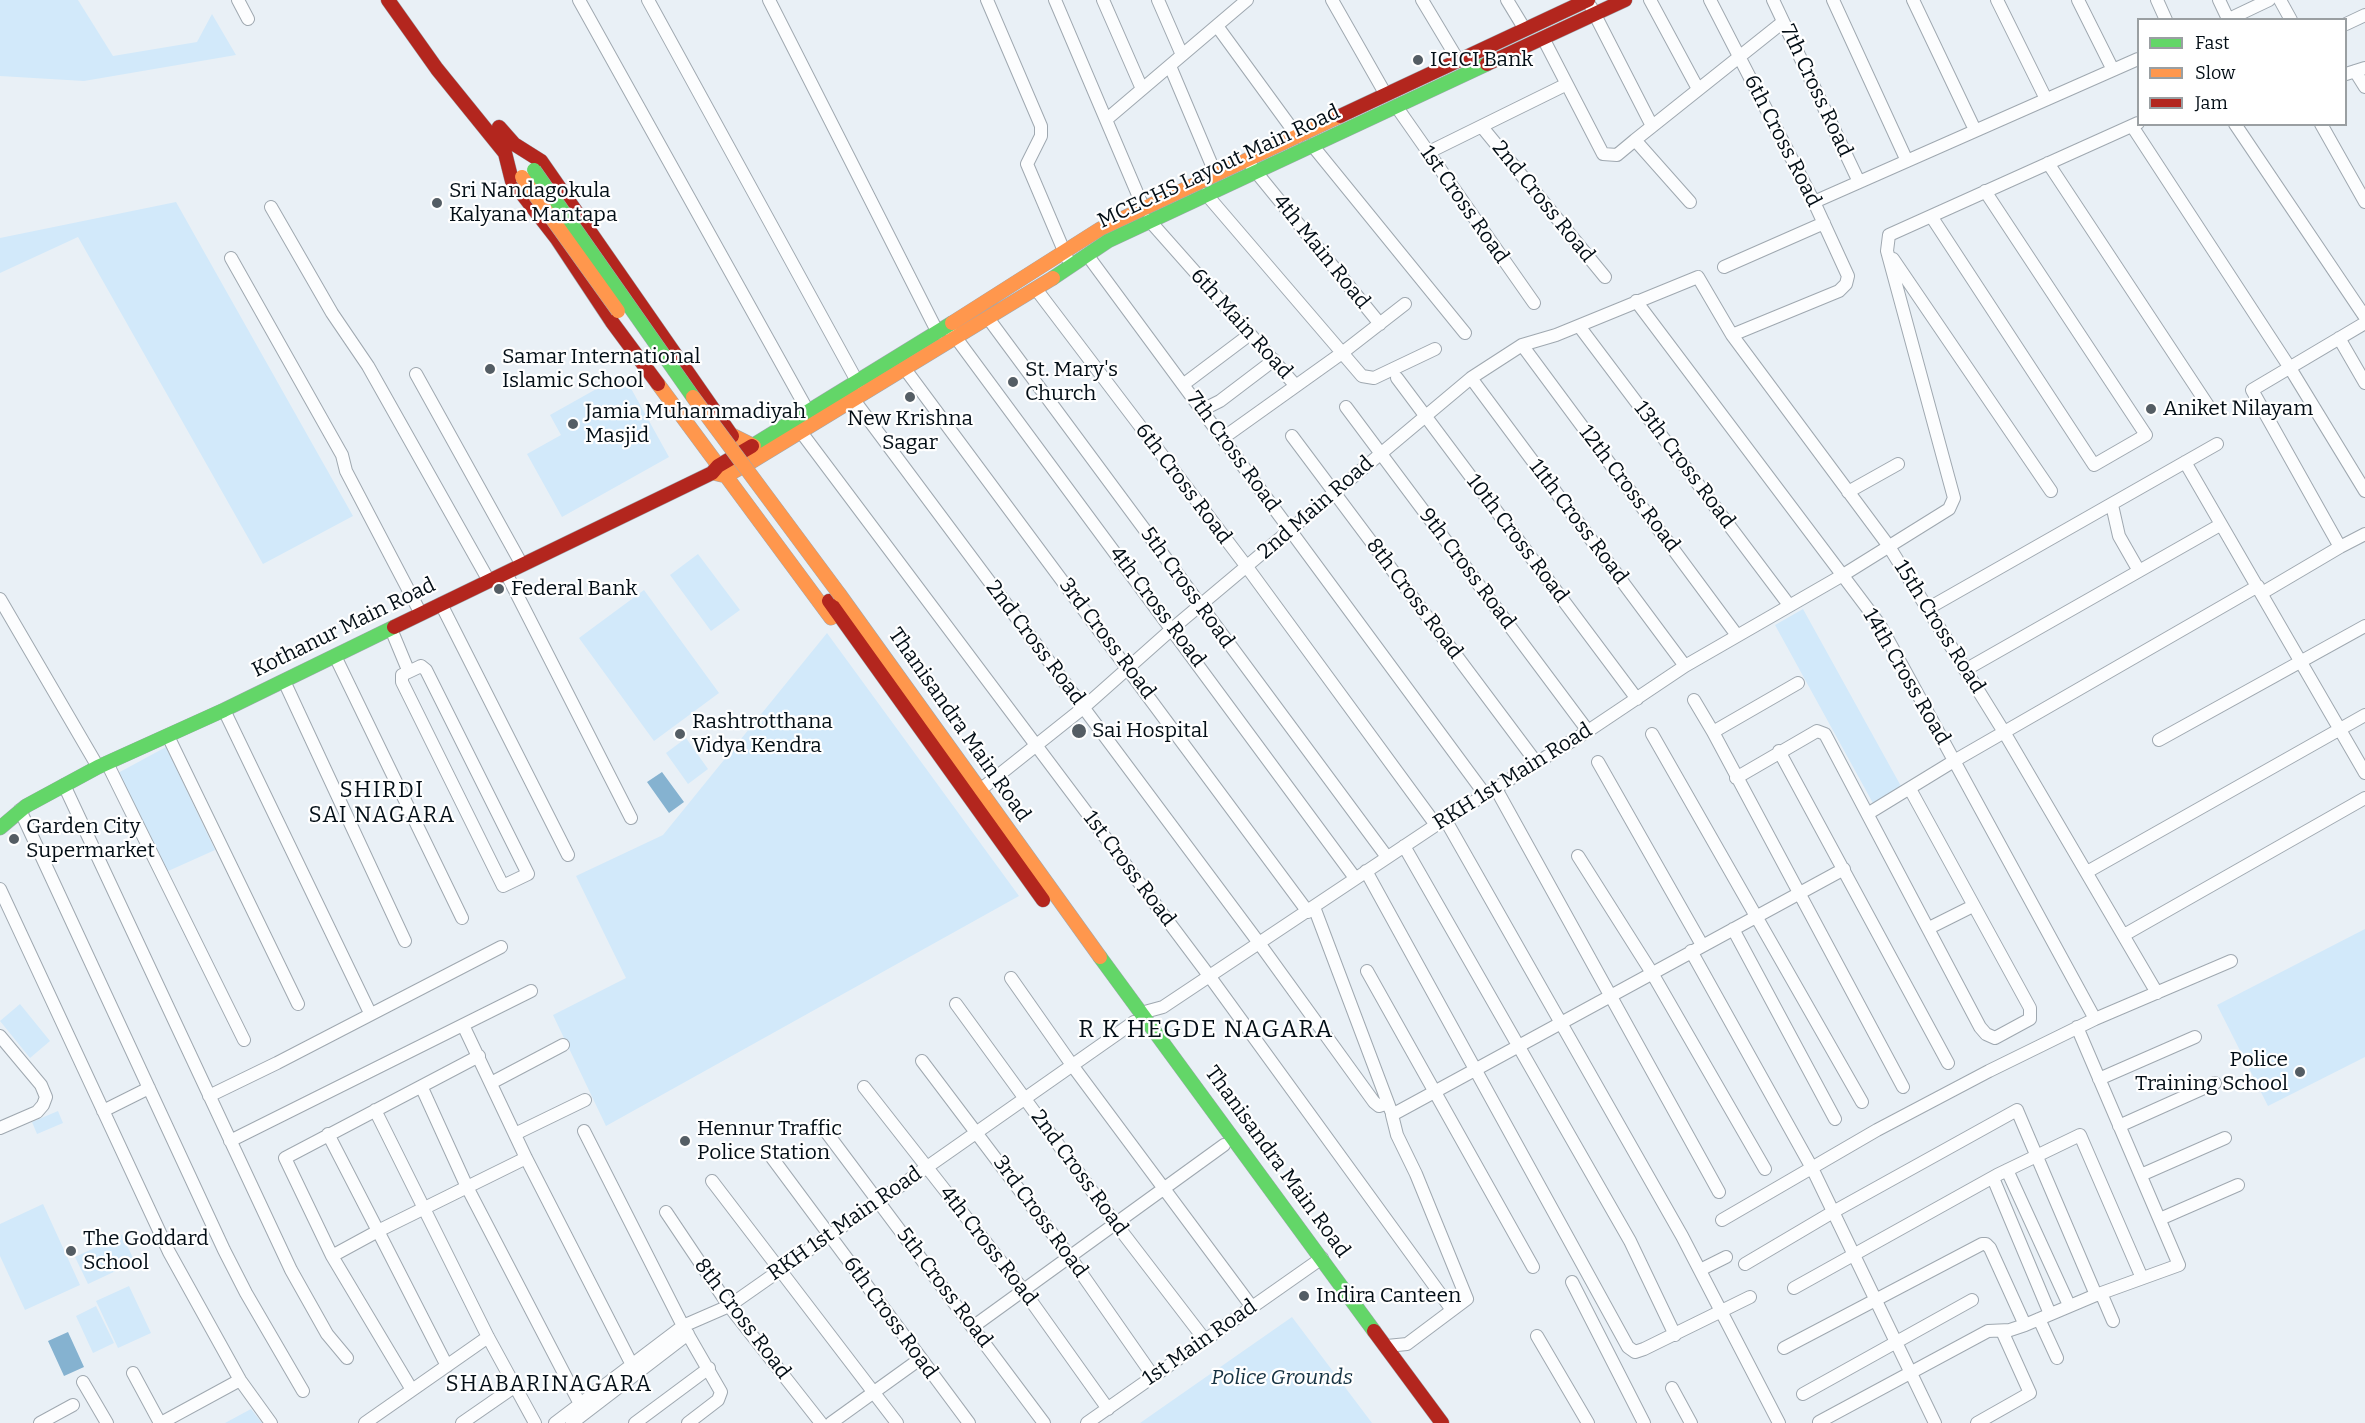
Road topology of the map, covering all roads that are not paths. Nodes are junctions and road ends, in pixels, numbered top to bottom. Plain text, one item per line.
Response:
1 (238, 0) edge
2 (388, 0) edge
3 (400, 0) edge
4 (579, 0) edge
5 (648, 0) edge
6 (769, 0) edge
7 (987, 0) edge
8 (1055, 0) edge
9 (1103, 0) edge
10 (1158, 0) edge
11 (1226, 0) edge
12 (1247, 0) edge
13 (1332, 0) edge
14 (1422, 0) edge
15 (1507, 0) edge
16 (1625, 0) edge
17 (1650, 0) edge
18 (1710, 0) edge
19 (1773, 0) edge
20 (1833, 0) edge
21 (1913, 0) edge
22 (1997, 0) edge
23 (2078, 0) edge
24 (2157, 0) edge
25 (2219, 0) edge
26 (2269, 0) edge
27 (2280, 0) edge
28 (1590, 3) edge
29 (1232, 13) junction
30 (2365, 15) edge
31 (2165, 18) edge
32 (2228, 18) edge
33 (2230, 18) edge
34 (2290, 18) edge
35 (248, 20) dead end
36 (1784, 22) junction
37 (2347, 24) edge
38 (1217, 26) junction
39 (1524, 28) junction
40 (1543, 38) junction
41 (1182, 56) junction
42 (1738, 57) junction
43 (1458, 60) junction
44 (2137, 60) edge
45 (1170, 66) junction
46 (2112, 70) junction
47 (2355, 71) edge
48 (1565, 85) junction
49 (2365, 87) edge
50 (1142, 89) junction
51 (1698, 89) junction
52 (1386, 95) junction
53 (2046, 99) junction
54 (1396, 106) junction
55 (1107, 119) junction
56 (2135, 125) edge
57 (1652, 126) junction
58 (2236, 126) edge
59 (2322, 126) edge
60 (1482, 127) junction
61 (1975, 130) junction
62 (1298, 137) junction
63 (1635, 140) junction
64 (1312, 145) junction
65 (509, 148) junction
66 (1427, 153) junction
67 (1907, 161) junction
68 (2048, 163) junction
69 (1252, 166) junction
70 (1216, 175) junction
71 (1859, 182) junction
72 (1985, 191) junction
73 (1206, 194) junction
74 (1690, 202) dead end
75 (1814, 202) junction
76 (2365, 202) edge
77 (271, 207) dead end
78 (1146, 214) junction
79 (1931, 216) junction
80 (583, 220) junction
81 (1824, 223) junction
82 (557, 239) junction
83 (1887, 251) junction
84 (1065, 254) junction
85 (1088, 256) junction
86 (231, 258) dead end
87 (1073, 266) junction
88 (1724, 267) dead end
89 (1605, 278) dead end
90 (1698, 278) joint
91 (1036, 289) junction
92 (1636, 301) junction
93 (1534, 303) dead end
94 (1405, 304) dead end
95 (988, 318) junction
96 (2365, 318) edge
97 (2365, 323) edge
98 (1380, 324) junction
99 (1579, 326) junction
100 (947, 332) junction
101 (1465, 333) dead end
102 (1249, 335) junction
103 (1732, 335) junction
104 (1545, 338) junction
105 (2339, 338) junction
106 (1522, 345) junction
107 (1436, 350) dead end
108 (1342, 353) junction
109 (1531, 357) junction
110 (1274, 360) junction
111 (2290, 368) junction
112 (904, 369) junction
113 (416, 375) dead end
114 (1397, 378) dead end
115 (1471, 378) junction
116 (858, 383) junction
117 (2365, 383) edge
118 (1184, 384) junction
119 (1296, 386) junction
120 (854, 400) junction
121 (1346, 407) dead end
122 (2209, 407) dead end
123 (1202, 410) junction
124 (809, 413) junction
125 (1424, 416) junction
126 (801, 432) junction
127 (1292, 436) dead end
128 (1223, 438) junction
129 (2217, 444) dead end
130 (1380, 453) junction
131 (749, 454) junction
132 (2185, 462) junction
133 (1898, 464) dead end
134 (719, 472) junction
135 (2051, 490) dead end
136 (2365, 491) edge
137 (1335, 492) junction
138 (1848, 492) junction
139 (2112, 505) junction
140 (2220, 525) junction
141 (1290, 529) junction
142 (2365, 534) edge
143 (1888, 545) junction
144 (2340, 547) junction
145 (522, 565) junction
146 (1247, 567) junction
147 (2139, 571) junction
148 (506, 573) junction
149 (1843, 575) junction
150 (489, 581) junction
151 (2260, 590) junction
152 (0, 599) edge
153 (441, 604) junction
154 (1200, 605) junction
155 (1789, 605) junction
156 (1927, 609) junction
157 (421, 614) junction
158 (2365, 626) edge
159 (1173, 627) junction
160 (391, 629) junction
161 (857, 629) junction
162 (1736, 634) junction
163 (335, 656) junction
164 (2302, 662) junction
165 (1128, 666) junction
166 (1685, 666) junction
167 (408, 670) junction
168 (1965, 670) junction
169 (284, 681) junction
170 (1798, 683) dead end
171 (1637, 699) junction
172 (1694, 700) dead end
173 (1083, 708) junction
174 (224, 710) junction
175 (2365, 715) edge
176 (2340, 729) junction
177 (1588, 731) junction
178 (1713, 732) junction
179 (2004, 732) junction
180 (1652, 734) dead end
181 (168, 736) junction
182 (2159, 740) dead end
183 (1036, 745) junction
184 (1779, 751) junction
185 (1954, 761) junction
186 (1536, 762) junction
187 (1598, 762) dead end
188 (103, 765) junction
189 (2365, 773) edge
190 (1736, 778) junction
191 (64, 785) junction
192 (1910, 789) junction
193 (1490, 790) junction
194 (975, 795) junction
195 (2365, 798) edge
196 (20, 810) junction
197 (1869, 813) junction
198 (631, 818) dead end
199 (1440, 822) junction
200 (0, 828) edge
201 (1404, 846) junction
202 (568, 855) dead end
203 (1578, 856) dead end
204 (1387, 857) junction
205 (1844, 869) junction
206 (2087, 872) junction
207 (1360, 874) junction
208 (0, 889) edge
209 (1798, 894) junction
210 (1973, 906) junction
211 (1311, 909) junction
212 (1755, 917) junction
213 (462, 918) dead end
214 (1929, 928) junction
215 (1733, 929) junction
216 (2124, 935) junction
217 (405, 941) dead end
218 (1259, 943) junction
219 (501, 947) dead end
220 (1697, 948) junction
221 (2231, 961) dead end
222 (1367, 971) dead end
223 (1652, 973) junction
224 (1210, 977) junction
225 (1011, 978) dead end
226 (531, 991) dead end
227 (2157, 993) junction
228 (1611, 995) junction
229 (298, 1004) dead end
230 (956, 1005) dead end
231 (370, 1013) junction
232 (2095, 1019) junction
233 (1561, 1022) junction
234 (1141, 1023) junction
235 (463, 1025) junction
236 (2078, 1027) junction
237 (0, 1036) edge
238 (2195, 1036) dead end
239 (244, 1040) dead end
240 (1517, 1045) junction
241 (563, 1046) dead end
242 (478, 1056) junction
243 (922, 1061) dead end
244 (1948, 1063) dead end
245 (1072, 1065) junction
246 (1474, 1068) junction
247 (2099, 1079) junction
248 (491, 1083) junction
249 (2215, 1083) dead end
250 (864, 1087) dead end
251 (1902, 1087) dead end
252 (149, 1088) junction
253 (422, 1088) junction
254 (1434, 1090) junction
255 (209, 1096) junction
256 (1024, 1099) junction
257 (585, 1100) dead end
258 (1862, 1102) dead end
259 (1390, 1109) junction
260 (375, 1110) junction
261 (103, 1111) junction
262 (1835, 1119) dead end
263 (821, 1125) dead end
264 (2119, 1126) junction
265 (0, 1128) edge
266 (584, 1131) dead end
267 (977, 1132) junction
268 (328, 1134) junction
269 (515, 1134) junction
270 (2225, 1138) dead end
271 (230, 1142) junction
272 (1224, 1145) junction
273 (770, 1155) dead end
274 (2037, 1155) junction
275 (526, 1158) junction
276 (927, 1167) junction
277 (1812, 1168) junction
278 (1766, 1169) dead end
279 (2007, 1170) junction
280 (2141, 1175) junction
281 (1993, 1178) junction
282 (712, 1181) dead end
283 (2238, 1185) dead end
284 (467, 1187) junction
285 (1165, 1188) junction
286 (1719, 1192) dead end
287 (878, 1201) junction
288 (425, 1207) junction
289 (666, 1212) dead end
290 (1833, 1212) junction
291 (2160, 1219) junction
292 (1722, 1221) dead end
293 (1116, 1224) junction
294 (378, 1230) junction
295 (829, 1236) junction
296 (1854, 1255) junction
297 (332, 1256) junction
298 (1070, 1257) junction
299 (1726, 1257) dead end
300 (1317, 1261) junction
301 (1745, 1264) dead end
302 (1533, 1267) dead end
303 (781, 1270) junction
304 (1700, 1270) junction
305 (2142, 1278) junction
306 (1572, 1282) dead end
307 (1794, 1288) dead end
308 (1023, 1291) junction
309 (2099, 1294) junction
310 (1749, 1297) dead end
311 (1972, 1300) dead end
312 (1876, 1301) junction
313 (2069, 1305) junction
314 (729, 1306) junction
315 (1252, 1307) junction
316 (1452, 1310) junction
317 (1723, 1310) junction
318 (2044, 1316) junction
319 (2113, 1321) dead end
320 (2025, 1325) junction
321 (974, 1326) junction
322 (686, 1330) junction
323 (2002, 1331) junction
324 (1675, 1335) junction
325 (1537, 1336) dead end
326 (488, 1337) junction
327 (1205, 1340) junction
328 (1896, 1342) junction
329 (1387, 1346) junction
330 (1784, 1348) dead end
331 (347, 1358) dead end
332 (2057, 1358) dead end
333 (920, 1359) junction
334 (631, 1363) junction
335 (447, 1366) junction
336 (709, 1368) junction
337 (133, 1373) dead end
338 (1911, 1373) junction
339 (1153, 1376) junction
340 (240, 1380) junction
341 (83, 1382) dead end
342 (514, 1387) junction
343 (1672, 1388) dead end
344 (412, 1390) junction
345 (303, 1391) dead end
346 (875, 1393) junction
347 (1803, 1394) dead end
348 (580, 1404) junction
349 (73, 1406) dead end
350 (1107, 1409) junction
351 (1819, 1422) edge
352 (40, 1423) edge
353 (107, 1423) edge
354 (161, 1423) edge
355 (271, 1423) edge
356 (365, 1423) edge
357 (462, 1423) edge
358 (535, 1423) edge
359 (555, 1423) edge
360 (572, 1423) edge
361 (635, 1423) edge
362 (688, 1423) edge
363 (821, 1423) edge
364 (831, 1423) edge
365 (897, 1423) edge
366 (969, 1423) edge
367 (1044, 1423) edge
368 (1087, 1423) edge
369 (1429, 1423) edge
370 (1442, 1423) edge
371 (1588, 1423) edge
372 (1644, 1423) edge
373 (1691, 1423) edge
374 (1779, 1423) edge
375 (1935, 1423) edge
376 (1977, 1423) edge

1 - 35 street
2 - 65 main road, Thanisandra Main Road
3 - 65 main road, Thanisandra Main Road
4 - 124 street
5 - 116 street
6 - 100 street, 4th Cross Road
7 - 84 street
8 - 55 street, 6th Main Road
9 - 50 street
10 - 41 street
11 - 29 street
12 - 29 street
13 - 52 street
14 - 43 street
15 - 39 street
16 - 28 main road, MCECHS Layout Main Road
17 - 51 street
18 - 42 street, 6th Cross Road
19 - 36 street, 7th Cross Road
20 - 67 street
21 - 61 street
22 - 53 street
23 - 46 street
24 - 31 street
25 - 32 street
26 - 33 street
27 - 34 street
28 - 39 main road, MCECHS Layout Main Road
28 - 40 main road, MCECHS Layout Main Road
28 - 57 street
29 - 38 street
30 - 37 street
36 - 42 street
36 - 71 street, 7th Cross Road
38 - 41 street
38 - 62 street
39 - 43 main road, MCECHS Layout Main Road
40 - 48 street
40 - 54 main road, MCECHS Layout Main Road
41 - 45 street
42 - 51 street
42 - 75 street, 6th Cross Road
43 - 52 main road, MCECHS Layout Main Road
44 - 46 street
45 - 50 street
45 - 70 street
46 - 53 street
47 - 49 street
48 - 60 street
48 - 63 street
50 - 55 street
51 - 57 street
52 - 62 main road, MCECHS Layout Main Road
53 - 61 street
54 - 64 main road, MCECHS Layout Main Road
54 - 66 street, 1st Cross Road
55 - 78 street, 6th Main Road
56 - 68 street
56 - 111 street
57 - 63 street
58 - 96 street
59 - 76 street
60 - 66 street
60 - 89 street, 2nd Cross Road
61 - 67 street
62 - 69 main road, MCECHS Layout Main Road
63 - 74 street
64 - 69 main road, MCECHS Layout Main Road
64 - 101 street
65 - 80 main road, Thanisandra Main Road
65 - 82 main road, Thanisandra Main Road
65 - 161 main road, bridge
66 - 93 street, 1st Cross Road
67 - 71 street
68 - 72 street
68 - 122 street
69 - 70 main road, MCECHS Layout Main Road
69 - 73 main road, MCECHS Layout Main Road
69 - 98 street, 4th Main Road
70 - 78 main road, MCECHS Layout Main Road
71 - 75 street
72 - 79 street
72 - 79 street
73 - 78 main road, MCECHS Layout Main Road
73 - 108 street
75 - 81 street, 6th Cross Road
77 - 150 street
78 - 84 main road, MCECHS Layout Main Road
78 - 85 main road, MCECHS Layout Main Road
78 - 102 street, 6th Main Road
79 - 83 street
80 - 82 main road
80 - 131 main road, Thanisandra Main Road
81 - 88 street
81 - 103 street, 6th Cross Road
82 - 134 main road, Thanisandra Main Road
83 - 135 street
83 - 143 street, RKH 1st Main Road
84 - 87 street
84 - 100 main road, MCECHS Layout Main Road
85 - 87 main road, MCECHS Layout Main Road
85 - 118 street, 7th Cross Road
86 - 157 street
87 - 91 main road, MCECHS Layout Main Road
90 - 92 street, 2nd Main Road
90 - 103 street, 15th Cross Road
91 - 95 main road, MCECHS Layout Main Road
91 - 146 street, 6th Cross Road
92 - 99 street, 2nd Main Road
92 - 149 street, 14th Cross Road
94 - 98 street
95 - 100 main road, MCECHS Layout Main Road
95 - 154 street, 5th Cross Road
97 - 105 street
98 - 108 street, 4th Main Road
99 - 104 street, 2nd Main Road
99 - 155 street, 13th Cross Road
100 - 112 main road, MCECHS Layout Main Road
100 - 116 main road, MCECHS Layout Main Road
100 - 159 street, 4th Cross Road
102 - 110 street, 6th Main Road
102 - 118 street
103 - 138 street, 15th Cross Road
104 - 106 street, 2nd Main Road
104 - 109 street
105 - 111 street
105 - 117 street
106 - 109 street, 12th Cross Road
106 - 115 street, 2nd Main Road
107 - 108 street
108 - 119 street, 6th Main Road
109 - 162 street, 12th Cross Road
110 - 119 street, 6th Main Road
110 - 123 street
111 - 136 street
111 - 144 street
112 - 120 main road, MCECHS Layout Main Road
112 - 165 street, 3rd Cross Road
113 - 145 street
114 - 125 street, 10th Cross Road
115 - 125 street, 2nd Main Road
115 - 166 street, 11th Cross Road
116 - 124 main road, MCECHS Layout Main Road
118 - 123 street, 7th Cross Road
119 - 128 street
120 - 126 main road, MCECHS Layout Main Road
120 - 173 street, 2nd Cross Road
121 - 130 street, 9th Cross Road
123 - 128 street, 7th Cross Road
124 - 131 main road, MCECHS Layout Main Road
125 - 130 street, 2nd Main Road
125 - 171 street, 10th Cross Road
126 - 131 main road, MCECHS Layout Main Road
126 - 183 street, 1st Cross Road
127 - 137 street, 8th Cross Road
128 - 141 street, 7th Cross Road
129 - 132 street
130 - 137 street, 2nd Main Road
130 - 177 street, 9th Cross Road
131 - 134 main road, MCECHS Layout Main Road
131 - 161 main road, Thanisandra Main Road
132 - 139 street
132 - 140 street
133 - 138 street
134 - 145 main road, Kothanur Main Road
134 - 161 main road, Thanisandra Main Road
137 - 141 street, 2nd Main Road
137 - 186 street, 8th Cross Road
138 - 143 street, 15th Cross Road
139 - 147 street
139 - 156 street
140 - 147 street
140 - 151 street
141 - 146 street, 2nd Main Road
141 - 193 street, 7th Cross Road
142 - 144 street
143 - 149 street, RKH 1st Main Road
143 - 156 street, 15th Cross Road
144 - 151 street
145 - 148 main road, Kothanur Main Road
146 - 154 street, 2nd Main Road
146 - 199 street, 6th Cross Road
147 - 168 street
148 - 150 main road, Kothanur Main Road
148 - 198 street
149 - 155 street, RKH 1st Main Road
149 - 185 street, 14th Cross Road
150 - 153 main road, Kothanur Main Road
151 - 164 street
151 - 179 street
152 - 188 street
153 - 157 main road, Kothanur Main Road
153 - 202 street
154 - 159 street, 2nd Main Road
154 - 204 street, 5th Cross Road
155 - 162 street, RKH 1st Main Road
156 - 168 street, 15th Cross Road
157 - 160 main road, Kothanur Main Road
158 - 164 street
159 - 165 street, 2nd Main Road
159 - 207 street, 4th Cross Road
160 - 163 main road, Kothanur Main Road
160 - 167 street
161 - 194 main road, Thanisandra Main Road
162 - 166 street, RKH 1st Main Road
163 - 169 main road, Kothanur Main Road
163 - 213 street
164 - 176 street
164 - 182 street
165 - 173 street, 2nd Main Road
165 - 211 street, 3rd Cross Road
166 - 171 street, RKH 1st Main Road
167 - 167 street
168 - 179 street, 15th Cross Road
169 - 174 main road, Kothanur Main Road
169 - 217 street
170 - 178 street
171 - 177 street, RKH 1st Main Road
172 - 178 street
173 - 183 street, 2nd Main Road
173 - 218 street, 2nd Cross Road
174 - 181 main road, Kothanur Main Road
174 - 231 street
175 - 176 street
176 - 189 street
176 - 206 street
177 - 186 street, RKH 1st Main Road
178 - 190 street
179 - 185 street
179 - 206 street, 15th Cross Road
180 - 212 street
181 - 188 main road, Kothanur Main Road
181 - 229 street
183 - 194 street, 2nd Main Road
183 - 224 street, 1st Cross Road
184 - 190 street
184 - 197 street
184 - 205 street
185 - 192 street
185 - 232 street, 14th Cross Road
186 - 193 street, RKH 1st Main Road
187 - 220 street
188 - 191 main road, Kothanur Main Road
188 - 239 street
190 - 209 street
191 - 196 main road, Kothanur Main Road
191 - 255 street
192 - 197 street
192 - 210 street
193 - 199 street, RKH 1st Main Road
193 - 228 street, 7th Cross Road
194 - 234 main road, Thanisandra Main Road
195 - 216 street
196 - 200 main road, Kothanur Main Road
196 - 252 street
197 - 214 street
199 - 201 street, RKH 1st Main Road
199 - 233 street, 6th Cross Road
201 - 204 street, RKH 1st Main Road
201 - 240 street
203 - 223 street
204 - 207 street, RKH 1st Main Road
205 - 209 street
205 - 244 street
206 - 216 street, 15th Cross Road
207 - 211 street, RKH 1st Main Road
207 - 246 street, 4th Cross Road
208 - 261 street
209 - 212 street
209 - 251 street
210 - 214 street
210 - 214 street
211 - 218 street, RKH 1st Main Road
211 - 259 street, 3rd Cross Road
212 - 215 street
212 - 258 street
215 - 220 street
215 - 262 street
216 - 227 street, 15th Cross Road
218 - 224 street, RKH 1st Main Road
218 - 259 street, 2nd Cross Road
219 - 231 street
220 - 223 street
220 - 277 street
221 - 227 street
222 - 254 street
223 - 228 street
223 - 278 street
224 - 234 street, RKH 1st Main Road
224 - 316 street, 1st Cross Road
225 - 245 street
226 - 235 street
227 - 232 street
228 - 233 street
228 - 286 street, 7th Cross Road
230 - 256 street, 2nd Cross Road
231 - 255 street
232 - 236 street
233 - 240 street
233 - 304 street, 6th Cross Road
234 - 245 street, RKH 1st Main Road
234 - 272 main road, Thanisandra Main Road
234 - 300 main road, Thanisandra Main Road
235 - 242 street
235 - 271 street
236 - 247 street
236 - 277 street
237 - 265 street
238 - 247 street
240 - 246 street
240 - 324 street
241 - 248 street
242 - 248 street
242 - 253 street
243 - 267 street, 3rd Cross Road
245 - 256 street, RKH 1st Main Road
245 - 285 street
246 - 254 street
246 - 324 street, 4th Cross Road
247 - 264 street
248 - 269 street
249 - 264 street
250 - 276 street, 4th Cross Road
252 - 261 street
252 - 345 street
253 - 260 street
253 - 284 street
254 - 259 street
254 - 302 street
255 - 271 street
256 - 267 street, RKH 1st Main Road
256 - 293 street, 2nd Cross Road
257 - 269 street
259 - 316 street, 3rd Cross Road
260 - 268 street
260 - 288 street
261 - 340 street
263 - 287 street, 5th Cross Road
264 - 280 street
266 - 322 street
267 - 276 street, RKH 1st Main Road
267 - 298 street, 3rd Cross Road
268 - 294 street
268 - 297 street
269 - 275 street
270 - 280 street
271 - 331 street
272 - 285 street
272 - 300 main road, Thanisandra Main Road
273 - 295 street, 6th Cross Road
274 - 279 street
274 - 290 street
274 - 305 street
274 - 309 street
275 - 284 street
275 - 334 street
276 - 287 street, RKH 1st Main Road
276 - 308 street, 4th Cross Road
277 - 290 street
277 - 292 street
279 - 281 street
279 - 313 street
280 - 291 street
281 - 296 street
281 - 318 street
282 - 303 street
283 - 291 street
284 - 288 street
284 - 348 street
285 - 293 street
285 - 315 street
287 - 295 street, RKH 1st Main Road
287 - 321 street, 5th Cross Road
288 - 294 street
288 - 326 street
289 - 314 street, 8th Cross Road
290 - 296 street
290 - 301 street
291 - 305 street
293 - 298 street
293 - 327 street, 2nd Cross Road
294 - 297 street
294 - 335 street
295 - 303 street, RKH 1st Main Road
295 - 333 street, 6th Cross Road
296 - 307 street
296 - 312 street
297 - 344 street
298 - 308 street
298 - 339 street, 3rd Cross Road
299 - 304 street
300 - 315 street, 1st Main Road
300 - 329 main road, Thanisandra Main Road
300 - 369 main road, Thanisandra Main Road
303 - 314 street, RKH 1st Main Road
303 - 346 street
304 - 317 street, 6th Cross Road
305 - 309 street
306 - 372 street
308 - 321 street
308 - 350 street, 4th Cross Road
309 - 313 street
309 - 319 street
310 - 317 street
311 - 328 street
312 - 320 street
312 - 328 street
312 - 330 street
313 - 318 street
314 - 322 street, RKH 1st Main Road
314 - 363 street, 8th Cross Road
315 - 327 street, 1st Main Road
316 - 329 street
317 - 324 street
317 - 374 street, 6th Cross Road
318 - 320 street
318 - 332 street
320 - 323 street
321 - 367 street, 5th Cross Road
322 - 334 street, RKH 1st Main Road
322 - 336 street
322 - 360 street
323 - 338 street
323 - 376 street
325 - 371 street
326 - 335 street
326 - 342 street
327 - 339 street, 1st Main Road
328 - 338 street
328 - 347 street
329 - 370 main road, Thanisandra Main Road
333 - 346 street
333 - 366 street, 6th Cross Road
334 - 348 street, RKH 1st Main Road
335 - 344 street
336 - 361 street
336 - 362 street
337 - 354 street
338 - 351 street
338 - 375 street
339 - 350 street, 1st Main Road
340 - 354 street
340 - 355 street
341 - 353 street
342 - 357 street
342 - 358 street
343 - 373 street
344 - 356 street
346 - 364 street
346 - 365 street
348 - 359 street, RKH 1st Main Road
349 - 352 street
350 - 368 street, 1st Main Road

